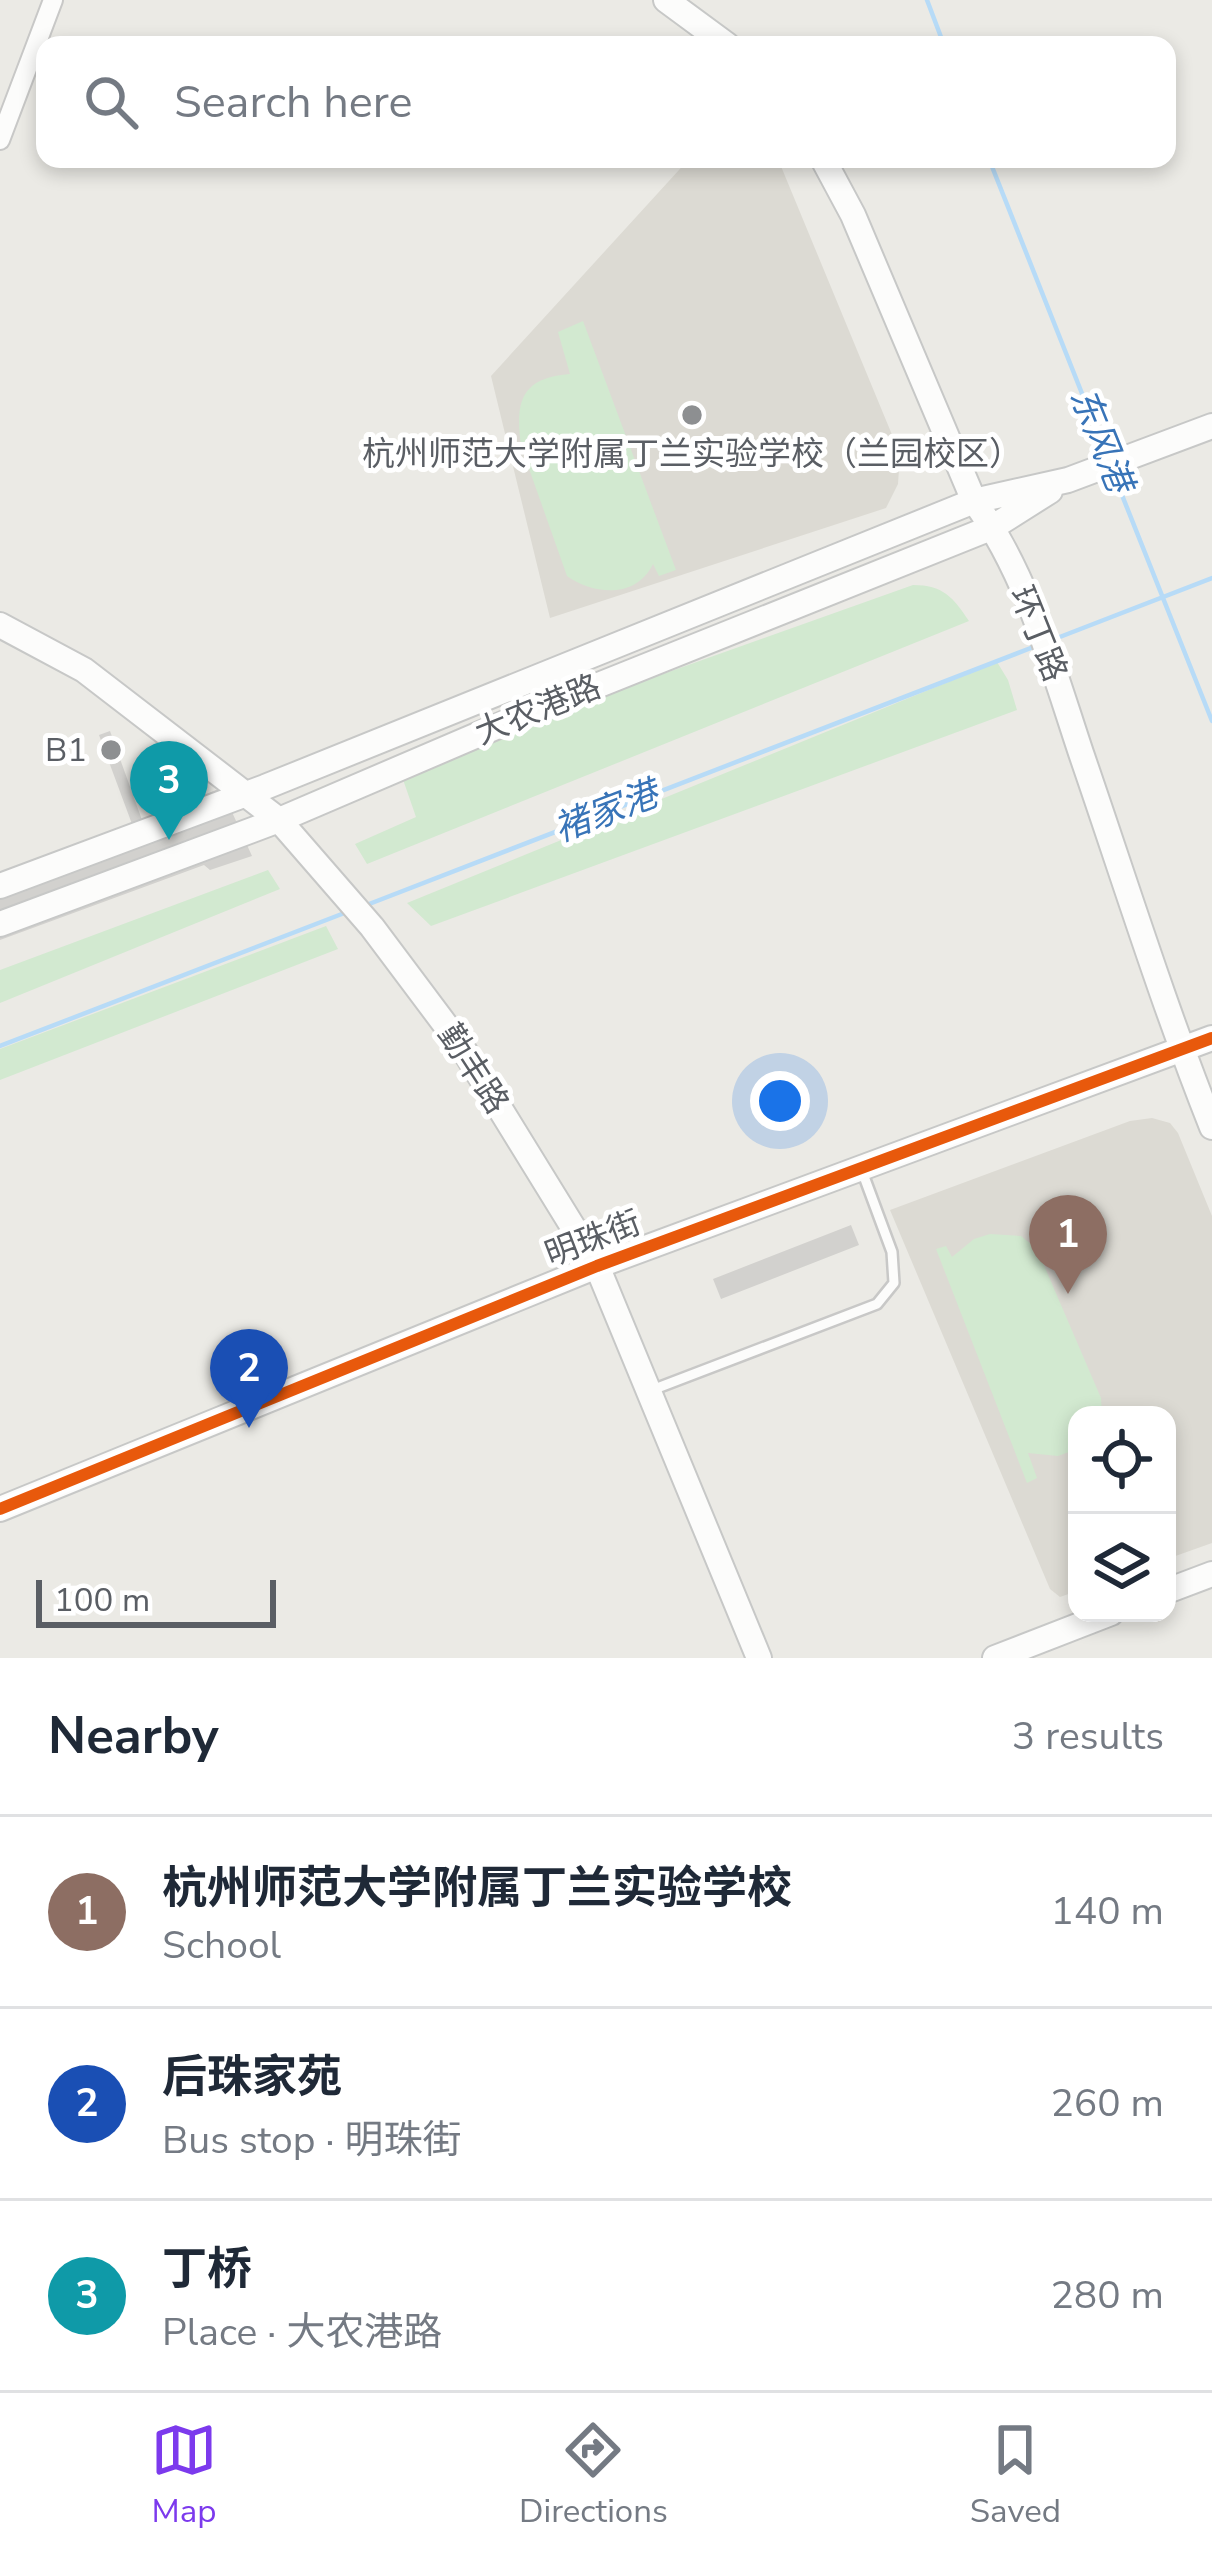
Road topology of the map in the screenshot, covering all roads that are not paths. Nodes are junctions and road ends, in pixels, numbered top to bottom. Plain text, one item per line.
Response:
1 (53, 0) edge
2 (666, 0) edge
3 (39, 36) edge
4 (715, 36) edge
5 (36, 45) edge
6 (0, 140) edge
7 (828, 168) edge
8 (1212, 426) edge
9 (1068, 480) junction
10 (974, 501) junction
11 (993, 527) junction
12 (0, 625) edge
13 (248, 794) junction
14 (278, 820) junction
15 (0, 886) edge
16 (0, 924) edge
17 (1212, 1038) edge
18 (1182, 1050) junction
19 (1212, 1127) edge
20 (860, 1166) junction
21 (597, 1266) junction
22 (648, 1392) junction
23 (0, 1509) edge
24 (1212, 1574) edge
25 (1176, 1588) edge
26 (1088, 1622) edge
27 (758, 1658) edge
28 (995, 1658) edge

1 - 3 street
2 - 4 main road
5 - 6 street
7 - 10 main road, 环丁路
8 - 9 main road, 大农港路
9 - 10 main road, 大农港路
9 - 11 main road, 大农港路
10 - 11 main road, 环丁路
10 - 13 main road, 大农港路
11 - 14 main road, 大农港路
11 - 18 main road, 环丁路
12 - 13 main road, 勤丰路
13 - 14 main road, 勤丰路
13 - 15 main road, 大农港路
14 - 16 main road, 大农港路
14 - 21 main road, 勤丰路
17 - 18 main road, 明珠街
18 - 19 main road, 环丁路
18 - 20 main road, 明珠街
20 - 21 main road, 明珠街
20 - 22 lane
21 - 22 main road, 勤丰路
21 - 23 main road, 明珠街
22 - 27 main road, 勤丰路
24 - 25 main road
26 - 28 main road

